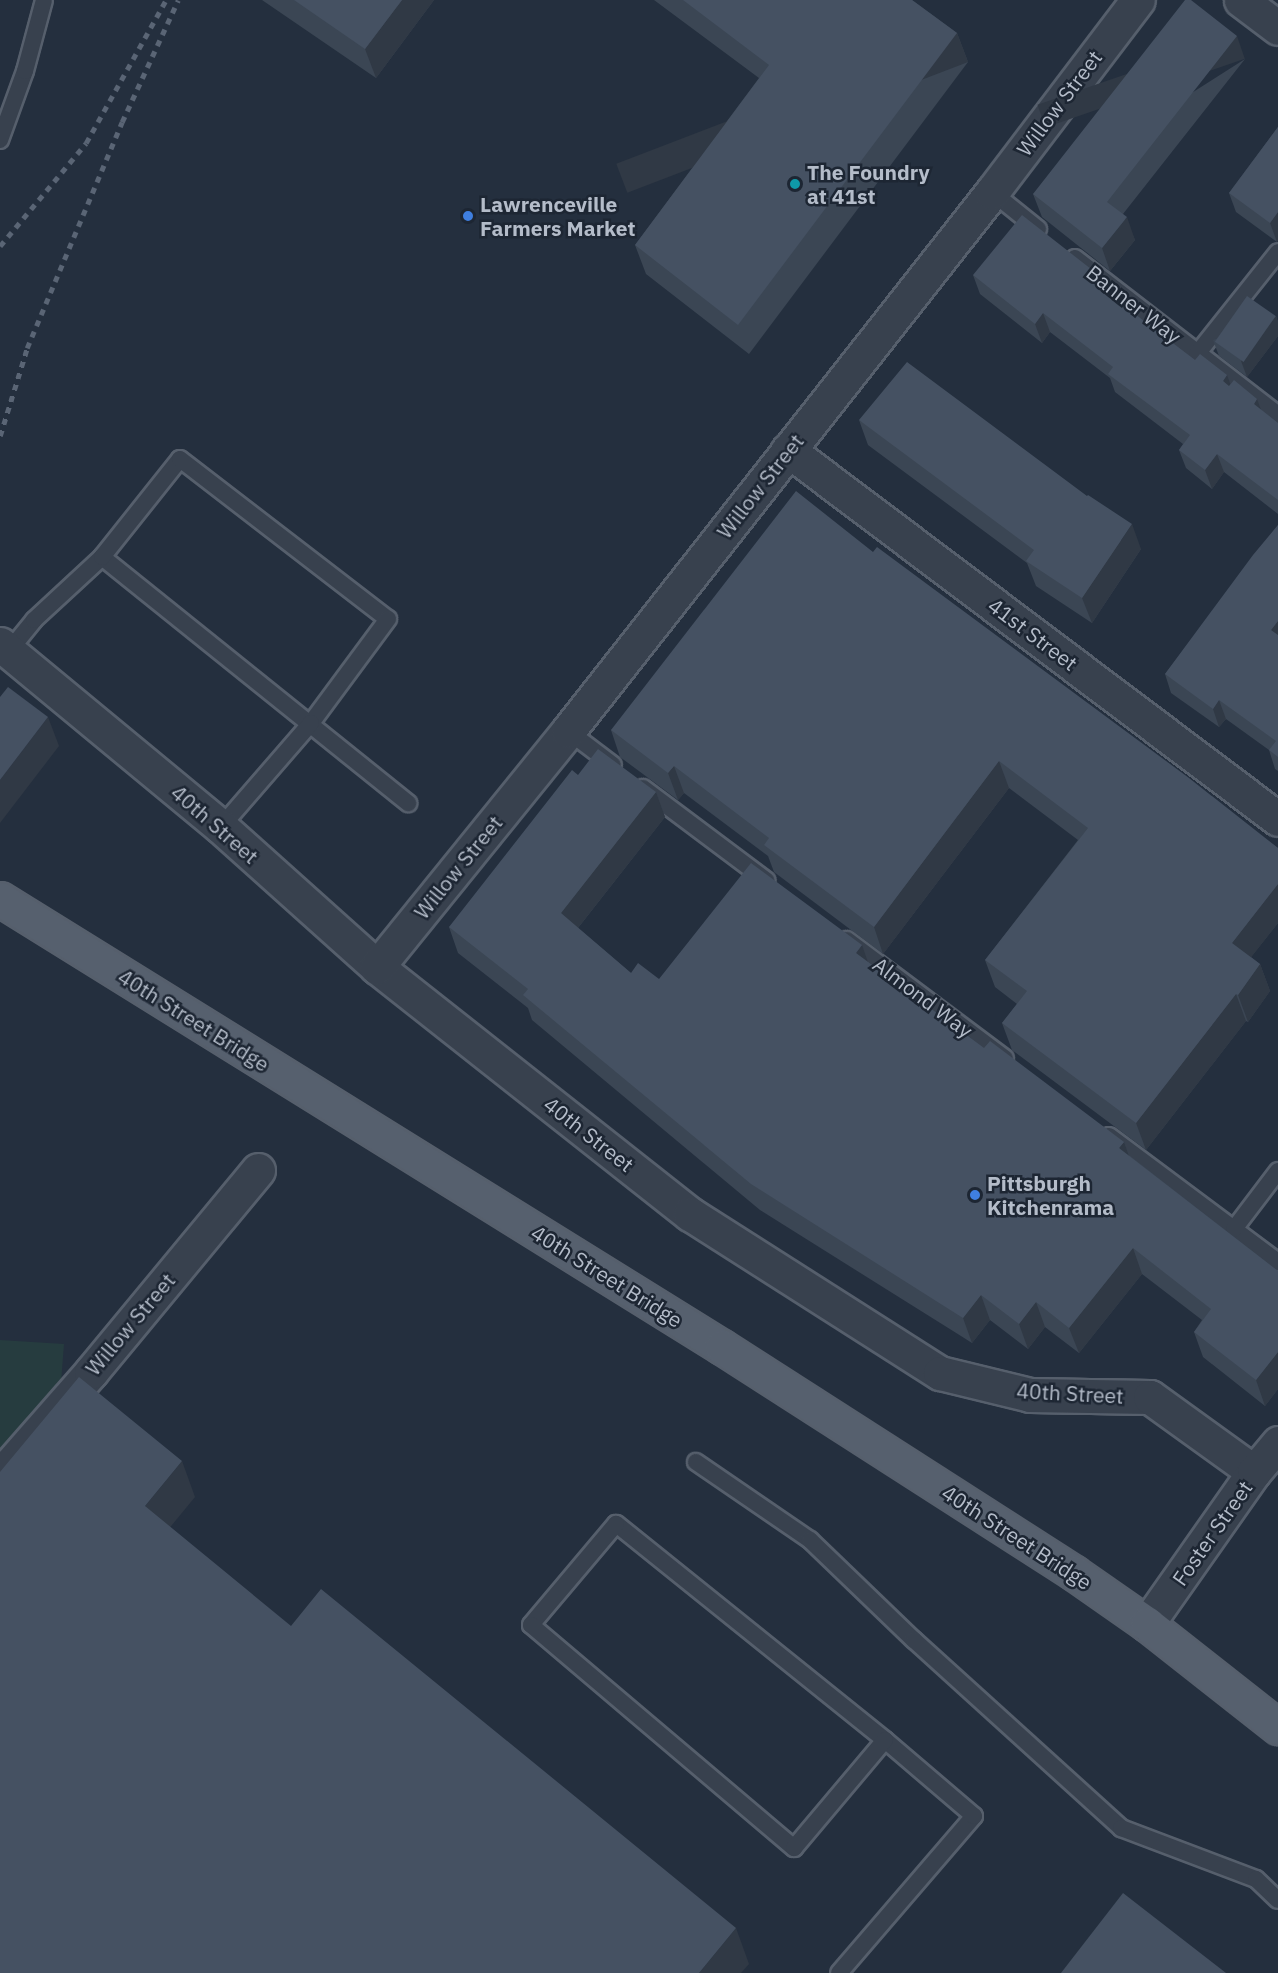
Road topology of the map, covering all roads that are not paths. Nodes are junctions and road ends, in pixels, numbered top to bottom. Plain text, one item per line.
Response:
1 (44, 0) edge
2 (1138, 0) edge
3 (1241, 0) edge
4 (1278, 28) edge
5 (0, 140) edge
6 (992, 192) junction
7 (1278, 252) edge
8 (1197, 354) junction
9 (1278, 415) edge
10 (788, 450) junction
11 (102, 557) junction
12 (4, 647) edge
13 (311, 723) junction
14 (568, 731) junction
15 (408, 802) dead end
16 (1278, 819) edge
17 (221, 827) junction
18 (778, 889) edge
19 (0, 899) edge
20 (835, 931) edge
21 (377, 967) junction
22 (1016, 1066) edge
23 (1091, 1123) edge
24 (258, 1170) dead end
25 (1278, 1171) edge
26 (1234, 1229) junction
27 (1278, 1262) edge
28 (1278, 1443) edge
29 (696, 1462) dead end
30 (1254, 1472) junction
31 (0, 1476) edge
32 (1147, 1624) junction
33 (1278, 1727) edge
34 (885, 1740) junction
35 (1278, 1899) edge
36 (839, 1973) edge

1 - 5 lane
2 - 6 street, Willow Street
3 - 4 street
6 - 8 lane, Banner Way
6 - 10 street, Willow Street
7 - 8 lane
8 - 9 lane, Banner Way
10 - 14 street, Willow Street
10 - 16 street, 41st Street
11 - 12 lane
11 - 13 lane
11 - 13 lane
12 - 17 street, 40th Street
13 - 15 lane
13 - 17 lane
14 - 18 lane
14 - 21 street, Willow Street
17 - 21 street, 40th Street
19 - 32 main road, 40th Street Bridge
20 - 22 lane, Almond Way
21 - 30 street, 40th Street
23 - 26 lane
24 - 31 street, Willow Street
25 - 26 lane
26 - 27 lane
28 - 30 street, Foster Street
29 - 35 lane
30 - 32 street, Foster Street
32 - 33 main road, 40th Street Bridge
34 - 34 lane
34 - 36 lane

